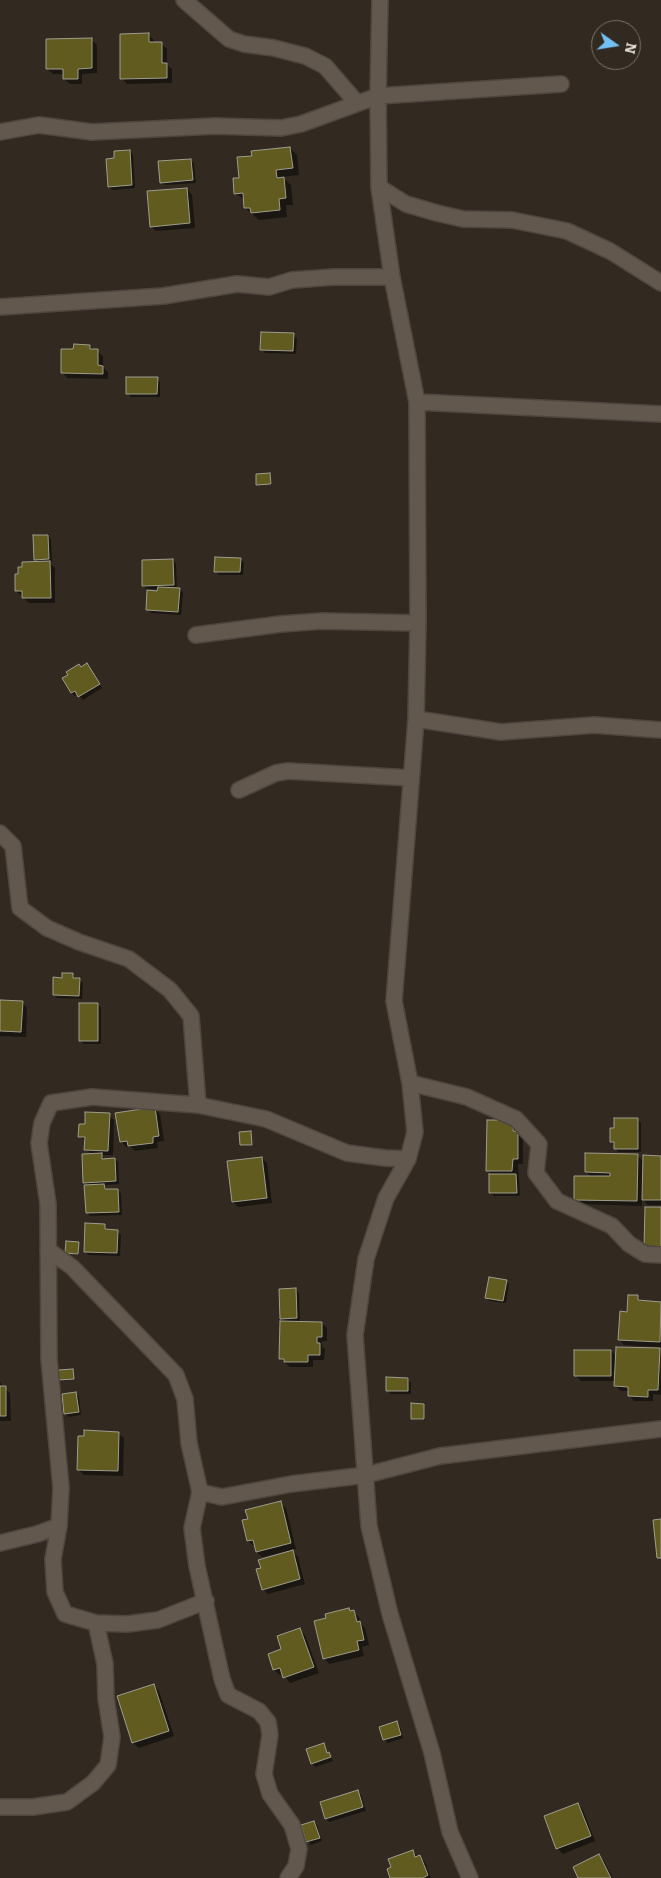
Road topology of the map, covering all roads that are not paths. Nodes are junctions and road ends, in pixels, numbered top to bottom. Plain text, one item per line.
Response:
1 (184, 0) edge
2 (380, 0) edge
3 (561, 84) dead end
4 (378, 96) junction
5 (356, 103) junction
6 (0, 132) edge
7 (379, 187) junction
8 (392, 277) junction
9 (661, 283) edge
10 (0, 307) edge
11 (417, 402) junction
12 (661, 414) edge
13 (418, 623) junction
14 (196, 635) dead end
15 (416, 719) junction
16 (661, 730) edge
17 (411, 778) junction
18 (239, 790) dead end
19 (0, 833) edge
20 (410, 1083) junction
21 (198, 1105) junction
22 (408, 1158) junction
23 (48, 1250) junction
24 (661, 1256) edge
25 (661, 1428) edge
26 (366, 1474) junction
27 (200, 1492) junction
28 (59, 1526) junction
29 (0, 1543) edge
30 (206, 1601) junction
31 (96, 1622) junction
32 (0, 1807) edge
33 (288, 1878) edge
34 (470, 1878) edge

1 - 5 street
2 - 4 street
3 - 4 street
4 - 5 street
4 - 7 street
5 - 6 street
7 - 8 street
7 - 9 street
8 - 10 street
8 - 11 street
11 - 12 street
11 - 13 street
13 - 14 street
13 - 15 street
15 - 16 street
15 - 17 street
17 - 18 street
17 - 20 street
19 - 21 street
20 - 22 street
20 - 24 street
21 - 22 street
21 - 23 street
22 - 26 street
23 - 27 street
23 - 28 street
25 - 26 street
26 - 27 street
26 - 34 street
27 - 30 street
28 - 29 street
28 - 31 street
30 - 31 street
30 - 33 street
31 - 32 street

